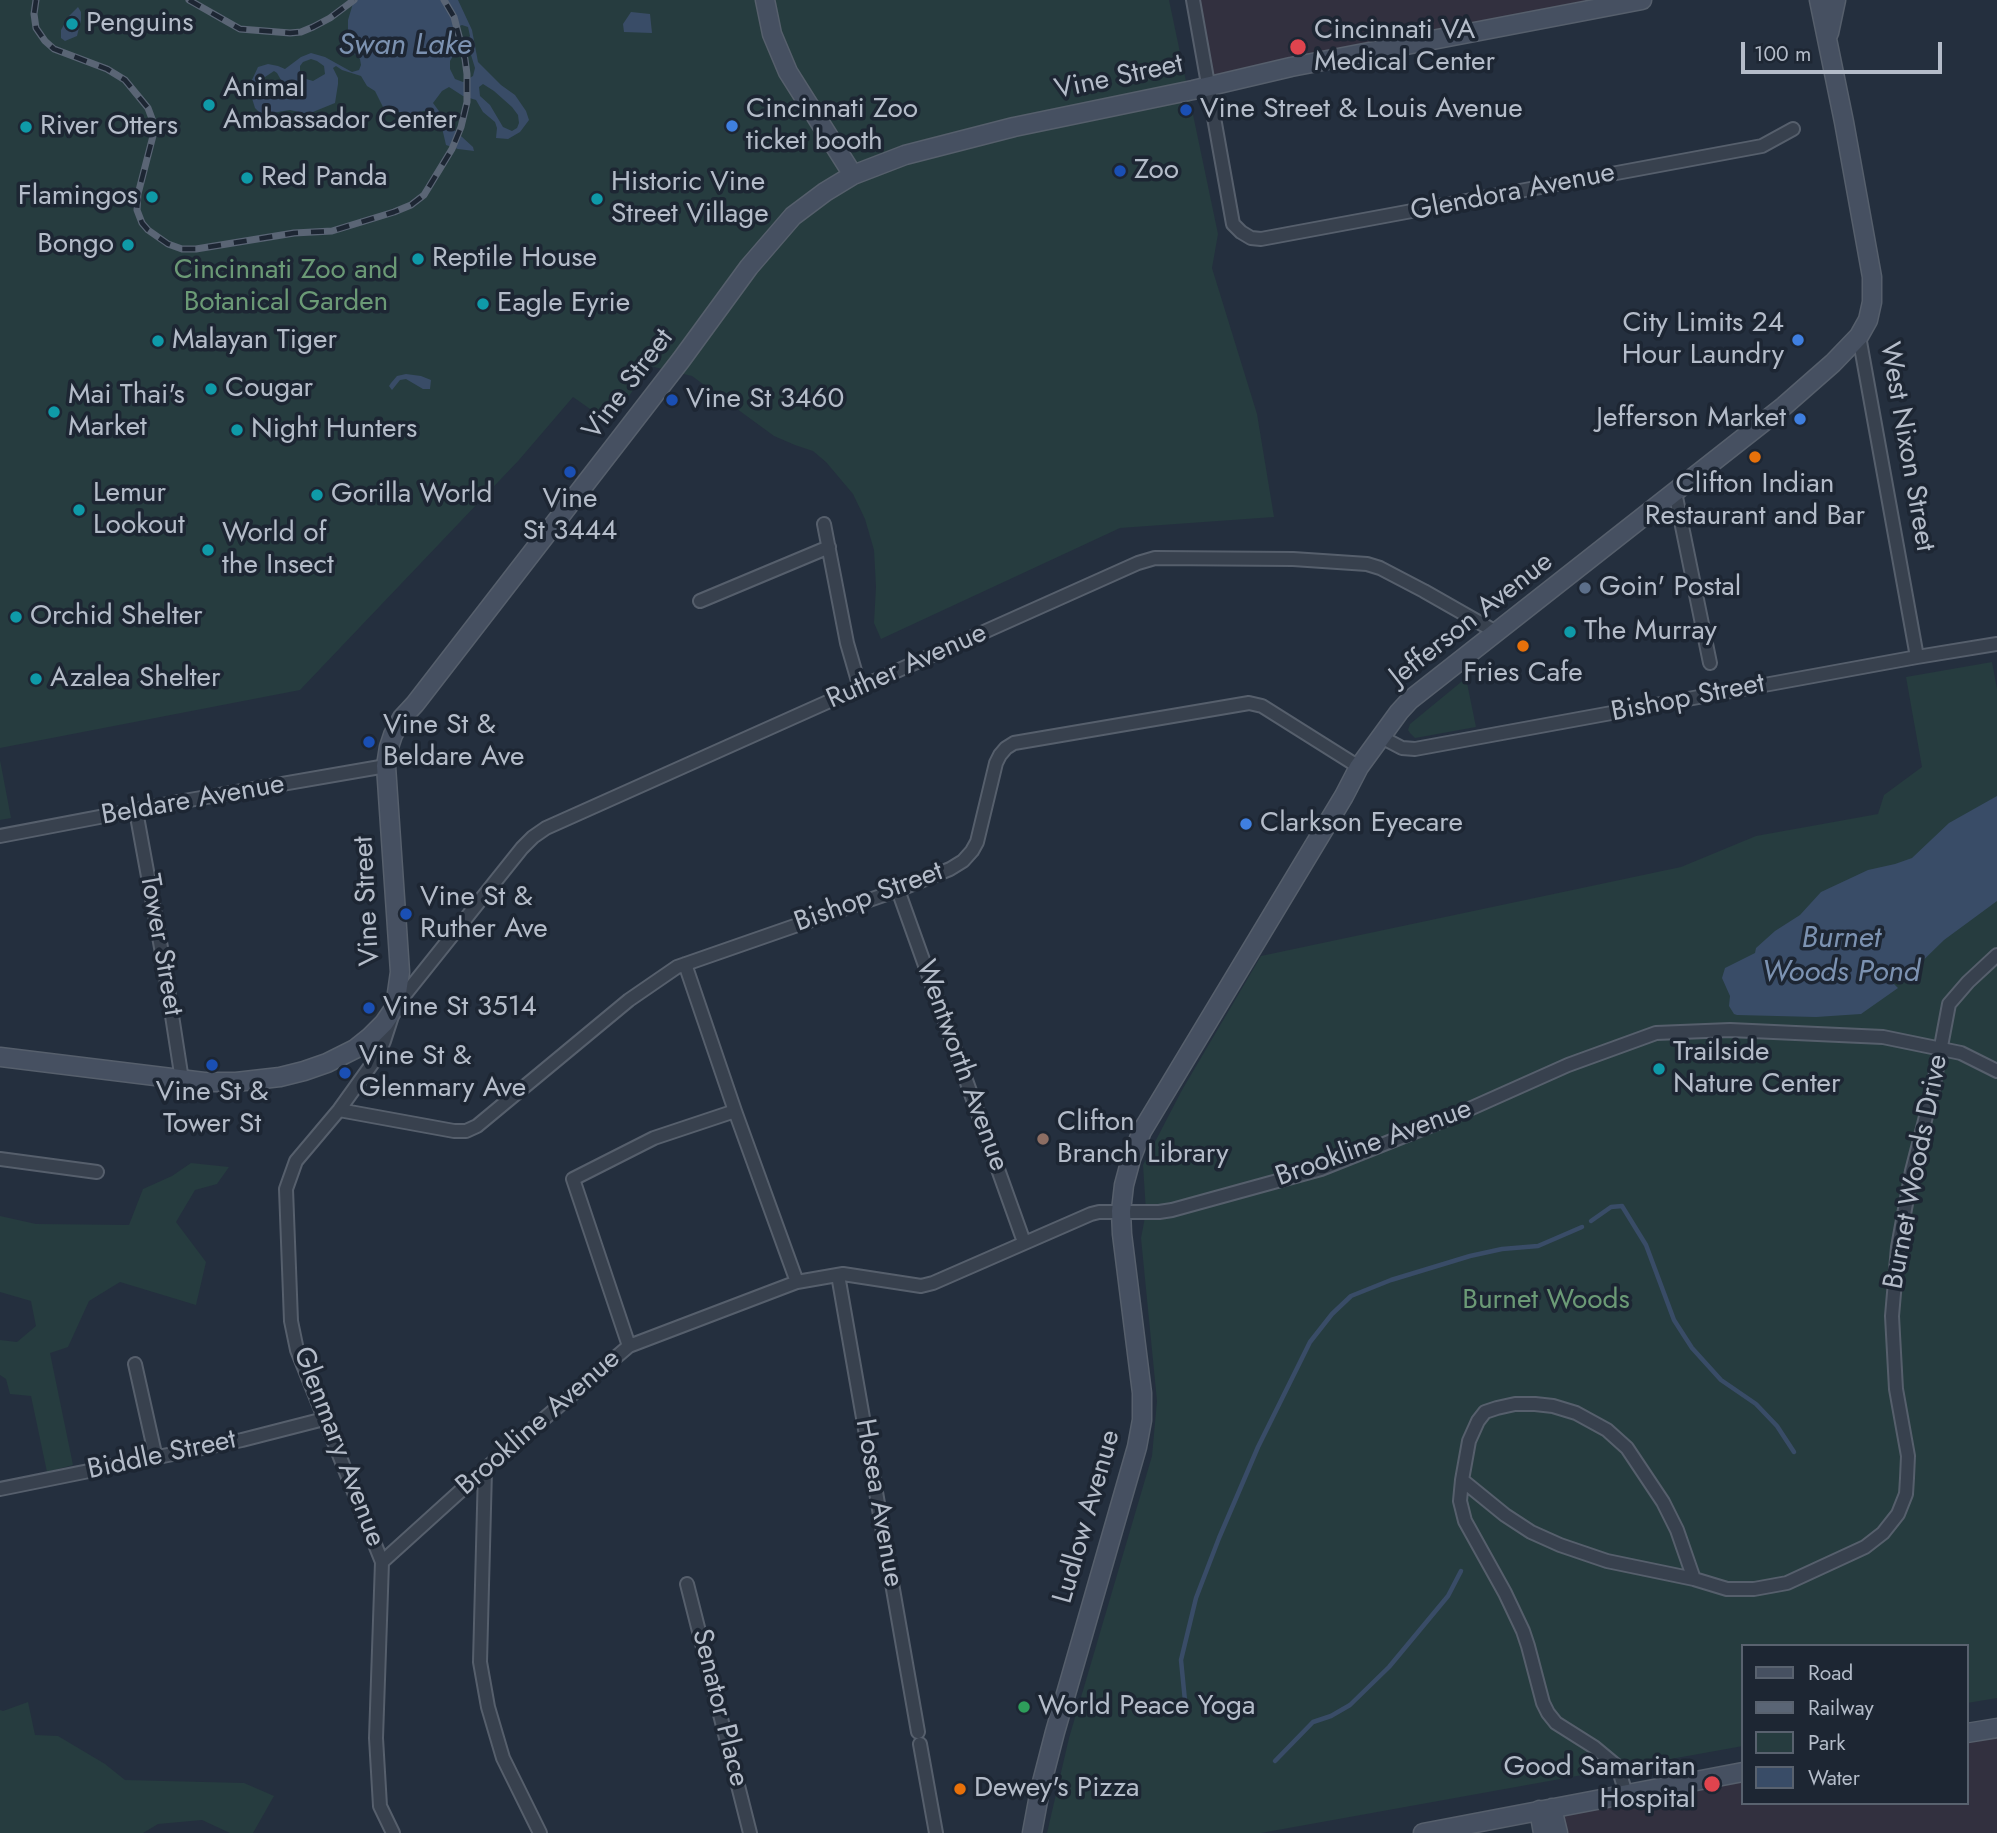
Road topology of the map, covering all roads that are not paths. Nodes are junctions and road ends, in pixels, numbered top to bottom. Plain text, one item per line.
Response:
1 (765, 0) edge
2 (1193, 0) edge
3 (1642, 0) edge
4 (1819, 0) edge
5 (1836, 0) edge
6 (1828, 39) junction
7 (1209, 86) junction
8 (1793, 129) dead end
9 (853, 175) junction
10 (1858, 336) junction
11 (1675, 492) junction
12 (824, 524) dead end
13 (829, 547) junction
14 (700, 601) dead end
15 (1496, 632) junction
16 (1997, 644) edge
17 (1917, 657) junction
18 (1710, 663) dead end
19 (860, 688) junction
20 (1381, 737) junction
21 (386, 766) junction
22 (1359, 767) junction
23 (136, 811) junction
24 (0, 836) edge
25 (898, 890) junction
26 (1997, 956) edge
27 (685, 964) junction
28 (395, 1007) junction
29 (1940, 1047) junction
30 (0, 1057) edge
31 (1997, 1071) edge
32 (182, 1080) junction
33 (339, 1110) junction
34 (735, 1111) junction
35 (0, 1159) edge
36 (97, 1172) dead end
37 (1121, 1211) junction
38 (1024, 1242) junction
39 (838, 1275) junction
40 (797, 1282) junction
41 (629, 1346) junction
42 (135, 1364) dead end
43 (324, 1419) junction
44 (156, 1458) junction
45 (485, 1470) junction
46 (1462, 1480) junction
47 (0, 1489) edge
48 (383, 1562) junction
49 (1694, 1579) junction
50 (687, 1584) dead end
51 (1997, 1728) edge
52 (1969, 1733) edge
53 (1742, 1772) edge
54 (1626, 1794) junction
55 (1546, 1809) junction
56 (393, 1833) edge
57 (540, 1833) edge
58 (750, 1833) edge
59 (936, 1833) edge
60 (1032, 1833) edge
61 (1423, 1833) edge
62 (1543, 1833) edge
63 (1558, 1833) edge

1 - 9 main road
2 - 7 street
3 - 7 main road, Vine Street
4 - 6 main road, West Nixon Street
5 - 6 main road
6 - 10 main road, West Nixon Street
7 - 8 street, Glendora Avenue
7 - 9 main road, Vine Street
9 - 21 main road, Vine Street
10 - 11 main road, Jefferson Avenue
10 - 17 street, West Nixon Street
11 - 15 main road, Jefferson Avenue
11 - 18 street
12 - 13 street
13 - 14 street
13 - 19 street
15 - 19 street, Ruther Avenue
15 - 20 main road, Jefferson Avenue
16 - 17 street, Bishop Street
17 - 20 street, Bishop Street
19 - 28 street, Ruther Avenue
20 - 22 main road, Jefferson Avenue
21 - 23 street, Beldare Avenue
21 - 28 main road, Vine Street
22 - 25 street, Bishop Street
22 - 37 main road, Jefferson Avenue
23 - 24 street, Beldare Avenue
23 - 32 street, Tower Street
25 - 27 street, Bishop Street
25 - 38 street, Wentworth Avenue
26 - 29 street, Burnet Woods Drive
27 - 33 street, Bishop Street
27 - 34 street
28 - 32 main road
28 - 33 street, Glenmary Avenue
29 - 31 street, Brookline Avenue
29 - 37 street, Brookline Avenue
29 - 49 street, Burnet Woods Drive
30 - 32 main road
33 - 43 street, Glenmary Avenue
34 - 40 street
34 - 41 street
35 - 36 street
37 - 38 street, Brookline Avenue
37 - 60 main road, Ludlow Avenue
38 - 39 street, Brookline Avenue
39 - 40 street, Brookline Avenue
39 - 59 street, Hosea Avenue
40 - 41 street, Brookline Avenue
41 - 45 street, Brookline Avenue
42 - 44 street
43 - 44 street, Biddle Street
43 - 48 street, Glenmary Avenue
44 - 47 street, Biddle Street
45 - 48 street, Brookline Avenue
45 - 57 street
46 - 49 street, Burnet Woods Drive
46 - 49 street
46 - 54 street
48 - 56 street, Glenmary Avenue
50 - 58 street, Senator Place
51 - 52 main road
53 - 54 main road
54 - 55 main road
55 - 61 main road
55 - 62 main road
55 - 63 main road

